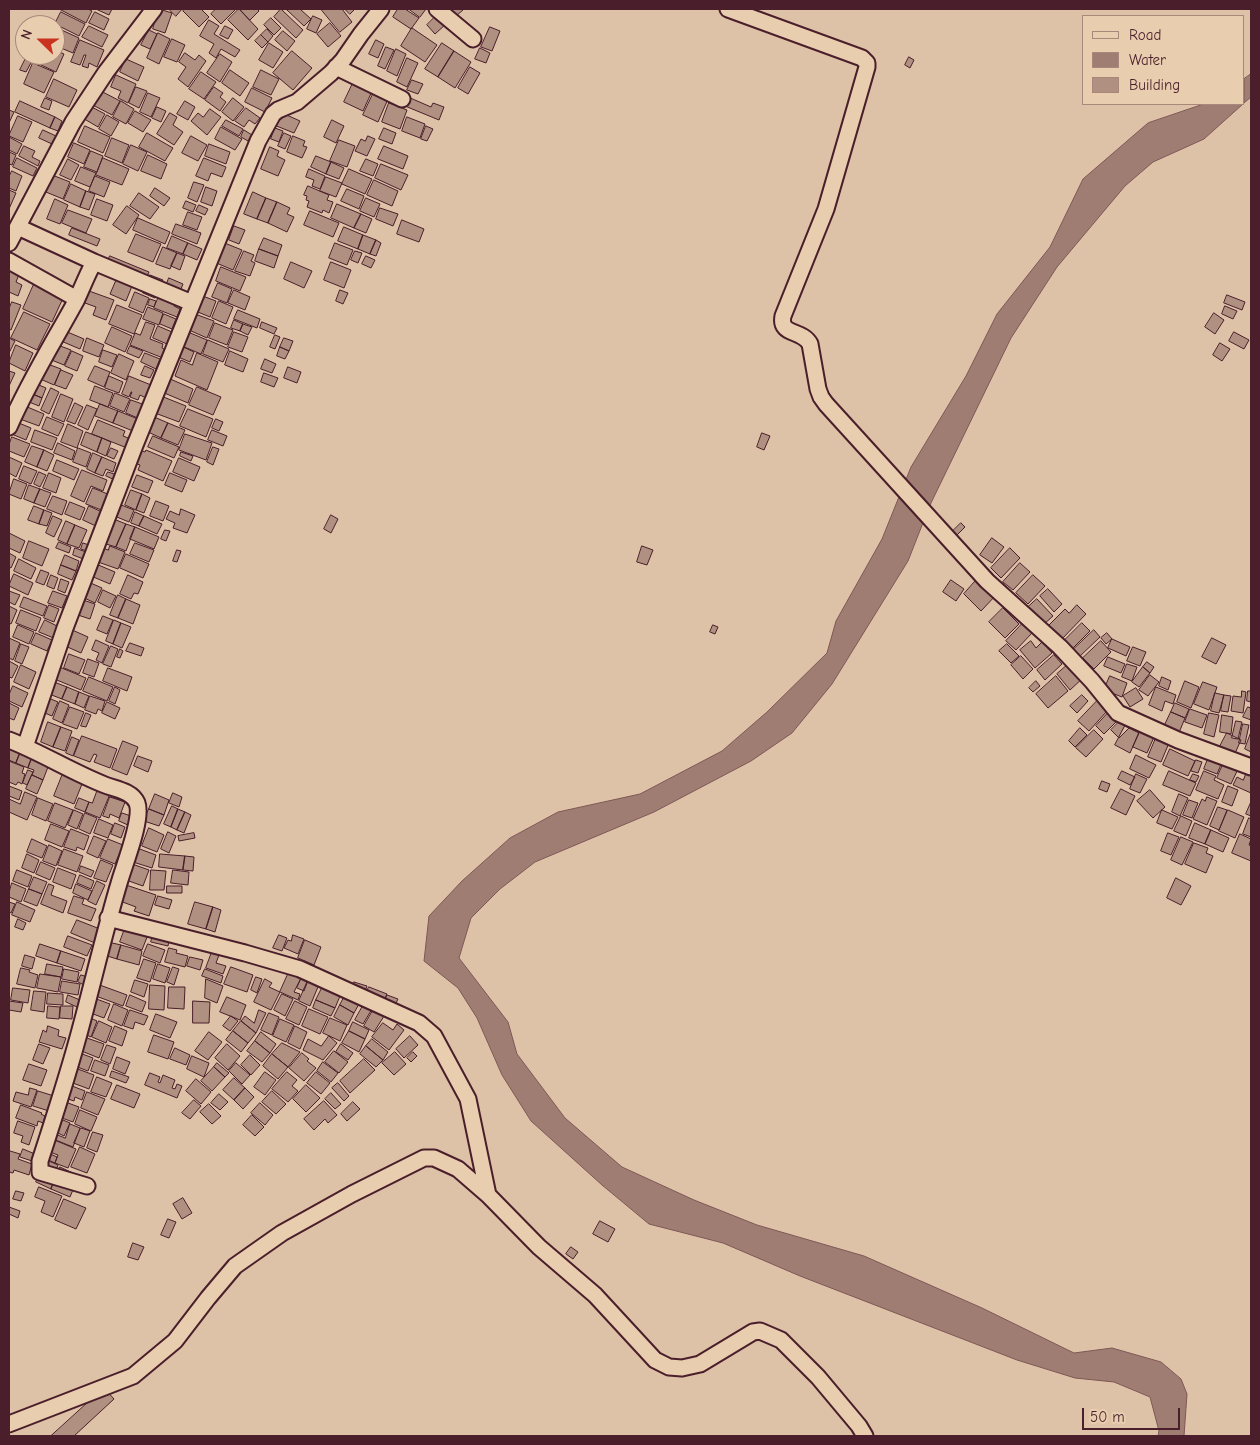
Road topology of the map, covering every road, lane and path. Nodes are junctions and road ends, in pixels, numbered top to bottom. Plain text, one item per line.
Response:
1 (154, 9) edge
2 (381, 9) edge
3 (437, 9) edge
4 (728, 9) edge
5 (473, 39) dead end
6 (336, 67) junction
7 (402, 99) dead end
8 (18, 227) junction
9 (9, 243) edge
10 (9, 261) edge
11 (94, 262) junction
12 (77, 299) junction
13 (192, 303) junction
14 (9, 427) edge
15 (9, 740) edge
16 (25, 746) junction
17 (1251, 768) edge
18 (108, 918) junction
19 (87, 1186) dead end
20 (488, 1195) junction
21 (9, 1424) edge
22 (864, 1436) edge

1 - 8 street
2 - 6 street
3 - 5 street
4 - 17 street
6 - 7 street
6 - 13 street
8 - 9 street
8 - 11 street
10 - 12 street
11 - 12 street
11 - 13 street
12 - 14 street
13 - 16 street
15 - 16 street
16 - 18 street
18 - 19 street
18 - 20 street
20 - 21 street
20 - 22 street

